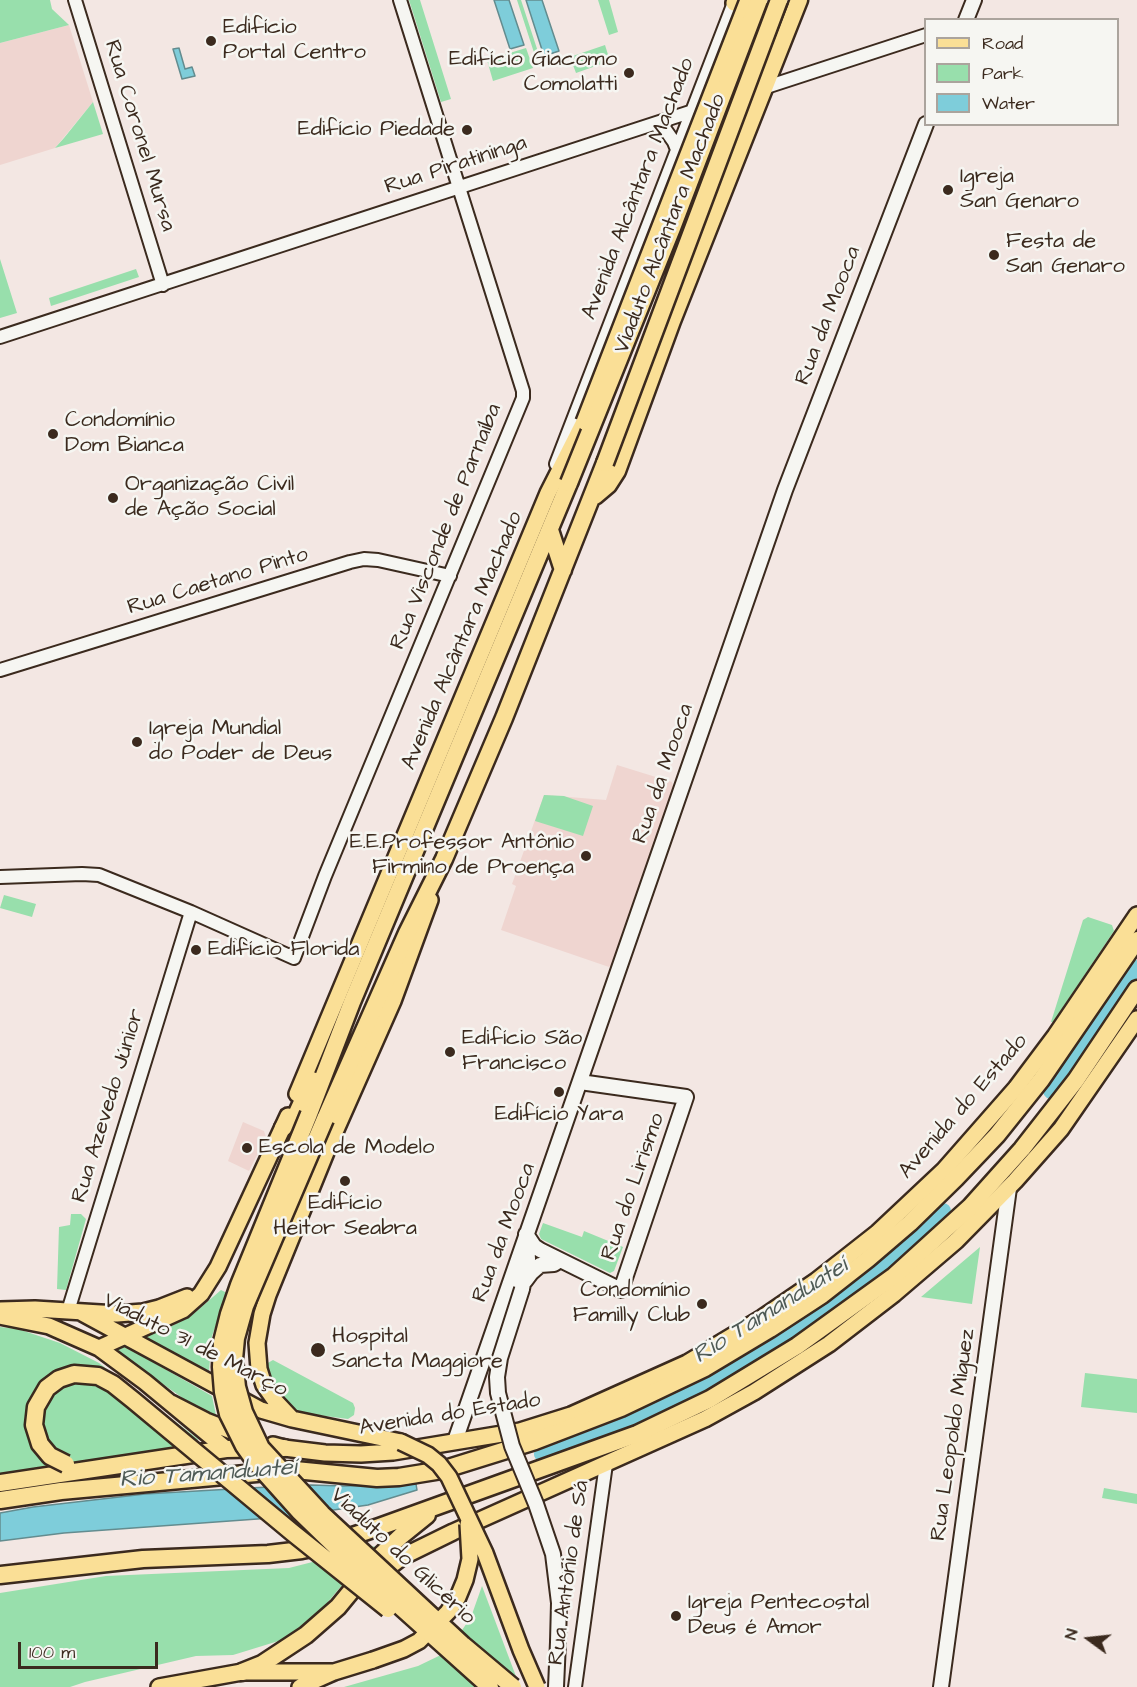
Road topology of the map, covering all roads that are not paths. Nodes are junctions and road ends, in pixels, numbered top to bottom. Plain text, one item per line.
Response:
1 (75, 0) edge
2 (400, 0) edge
3 (759, 0) edge
4 (779, 0) edge
5 (799, 0) edge
6 (974, 0) edge
7 (739, 1) edge
8 (967, 18) edge
9 (924, 36) edge
10 (716, 52) junction
11 (778, 53) junction
12 (765, 87) junction
13 (693, 112) junction
14 (660, 122) junction
15 (925, 126) edge
16 (747, 134) junction
17 (683, 137) junction
18 (678, 152) junction
19 (458, 188) junction
20 (163, 285) junction
21 (0, 337) edge
22 (570, 483) joint
23 (550, 488) junction
24 (592, 499) junction
25 (550, 530) junction
26 (564, 570) junction
27 (450, 576) junction
28 (0, 670) edge
29 (444, 859) junction
30 (0, 878) edge
31 (190, 912) junction
32 (1137, 915) edge
33 (1137, 940) edge
34 (1137, 989) edge
35 (352, 1002) junction
36 (1137, 1019) edge
37 (580, 1082) junction
38 (317, 1117) junction
39 (283, 1128) junction
40 (1009, 1188) junction
41 (526, 1234) junction
42 (560, 1260) junction
43 (523, 1286) junction
44 (205, 1287) junction
45 (0, 1310) edge
46 (75, 1312) junction
47 (0, 1316) edge
48 (127, 1336) junction
49 (99, 1348) junction
50 (171, 1402) junction
51 (298, 1420) junction
52 (455, 1441) junction
53 (284, 1448) junction
54 (226, 1449) junction
55 (606, 1464) junction
56 (295, 1470) junction
57 (88, 1471) junction
58 (0, 1484) edge
59 (0, 1500) edge
60 (441, 1504) junction
61 (467, 1512) junction
62 (0, 1575) edge
63 (338, 1607) junction
64 (558, 1668) junction
65 (242, 1672) junction
66 (335, 1672) junction
67 (208, 1682) edge
68 (159, 1687) edge
69 (300, 1687) edge
70 (480, 1687) edge
71 (490, 1687) edge
72 (513, 1687) edge
73 (537, 1687) edge
74 (556, 1687) edge
75 (563, 1687) edge
76 (575, 1687) edge
77 (941, 1687) edge

1 - 20 street, Rua Coronel Mursa
2 - 19 street, Rua Visconde de Parnaíba
3 - 22 highway, Viaduto Alcântara Machado, bridge
4 - 24 highway, Viaduto Alcântara Machado, bridge
5 - 11 highway
6 - 8 main road
7 - 10 street, Avenida Alcântara Machado
7 - 23 main road, Viaduto Alcântara Machado, bridge
9 - 12 street, Rua Piratininga
10 - 11 street
10 - 13 street, Avenida Alcântara Machado
11 - 12 highway
12 - 13 street, Rua Piratininga
12 - 16 highway
13 - 14 street, Rua Piratininga
13 - 17 street, Avenida Alcântara Machado
14 - 18 street
14 - 19 street, Rua Piratininga
15 - 37 main road, Rua da Mooca
16 - 17 street
16 - 24 highway
17 - 18 street, Avenida Alcântara Machado
18 - 23 street, Avenida Alcântara Machado
19 - 20 street, Rua Piratininga
19 - 27 street, Rua Visconde de Parnaíba
20 - 21 street, Rua Piratininga
22 - 25 highway, Avenida Alcântara Machado
23 - 39 main road, Avenida Alcântara Machado
24 - 26 highway
25 - 26 highway
25 - 35 highway, Avenida Alcântara Machado
26 - 29 highway
27 - 28 street, Rua Caetano Pinto
27 - 31 street, Rua Visconde de Parnaíba
29 - 38 highway
29 - 51 main road
30 - 31 street
31 - 46 street, Rua Azevedo Júnior
32 - 52 main road, Avenida do Estado
33 - 56 highway, Avenida do Estado
34 - 60 highway
35 - 38 highway, Avenida Alcântara Machado
35 - 39 highway
36 - 40 main road
37 - 41 main road, Rua da Mooca
37 - 42 main road, Rua do Lirismo
38 - 71 highway, Viaduto do Glicério, bridge
38 - 72 highway, Viaduto do Glicério, bridge
39 - 44 main road, Avenida Alcântara Machado
40 - 55 main road
40 - 77 main road, Rua Leopoldo Miguez
41 - 42 main road
41 - 43 main road
41 - 52 main road, Rua da Mooca
42 - 43 main road
43 - 64 main road, bridge
44 - 46 main road
44 - 48 main road, Avenida Alcântara Machado
45 - 46 main road
46 - 48 main road, Viaduto 31 de Março
47 - 49 main road
48 - 49 main road, Avenida Alcântara Machado
48 - 51 main road, Viaduto 31 de Março
49 - 50 main road
50 - 53 main road
50 - 54 main road
51 - 61 main road, Viaduto 31 de Março, bridge
52 - 53 main road, Avenida do Estado
53 - 54 highway, Avenida do Estado
54 - 56 highway
54 - 57 highway, Avenida do Estado
55 - 63 main road
55 - 76 street, Rua Antônio de Sá
56 - 59 highway, Avenida do Estado
57 - 58 highway, Avenida do Estado
57 - 70 highway, bridge
60 - 62 highway
60 - 63 highway
61 - 66 main road, Viaduto 31 de Março, bridge
61 - 73 main road, Viaduto 31 de Março, bridge
63 - 65 highway
64 - 74 main road
64 - 75 main road
65 - 66 main road
65 - 67 main road
66 - 69 main road, Viaduto 31 de Março
67 - 68 main road

